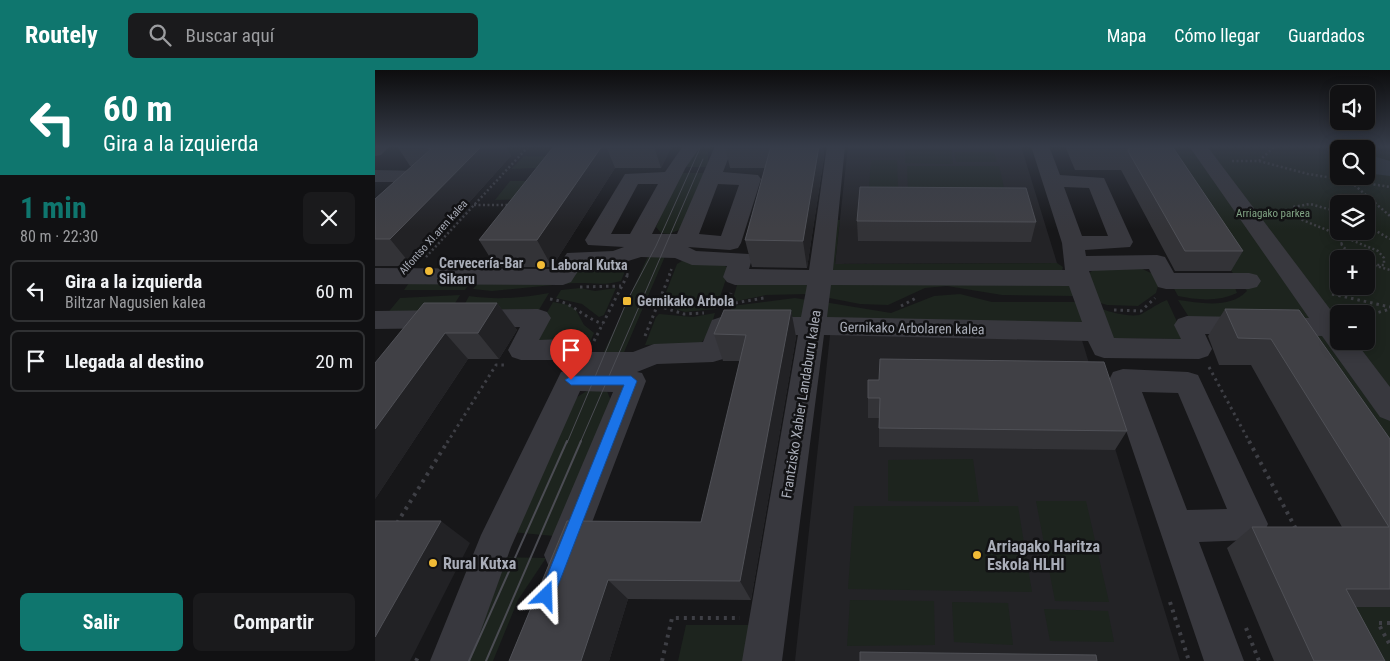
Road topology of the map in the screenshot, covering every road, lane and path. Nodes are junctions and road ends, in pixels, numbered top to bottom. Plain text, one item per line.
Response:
1 (503, 174) edge
2 (674, 174) edge
3 (714, 174) edge
4 (833, 174) edge
5 (1050, 174) edge
6 (1218, 174) edge
7 (1306, 174) edge
8 (376, 177) edge
9 (671, 178) junction
10 (712, 178) junction
11 (1330, 178) edge
12 (1053, 181) junction
13 (1354, 185) edge
14 (1374, 185) edge
15 (1390, 187) edge
16 (474, 205) junction
17 (513, 205) edge
18 (1330, 210) edge
19 (1390, 216) edge
20 (375, 220) edge
21 (1330, 230) edge
22 (1375, 230) edge
23 (1390, 239) edge
24 (1344, 240) edge
25 (1354, 240) edge
26 (638, 245) junction
27 (682, 246) junction
28 (1346, 250) edge
29 (1076, 262) junction
30 (1375, 265) edge
31 (1375, 266) edge
32 (1390, 270) edge
33 (375, 276) edge
34 (408, 276) junction
35 (735, 277) junction
36 (820, 277) junction
37 (1249, 281) dead end
38 (621, 286) junction
39 (1302, 287) junction
40 (589, 288) dead end
41 (919, 296) dead end
42 (771, 297) dead end
43 (549, 299) dead end
44 (658, 306) junction
45 (897, 306) dead end
46 (1390, 308) edge
47 (719, 313) junction
48 (1375, 313) edge
49 (375, 320) edge
50 (603, 324) junction
51 (812, 326) junction
52 (1330, 327) edge
53 (1100, 332) junction
54 (1330, 336) edge
55 (521, 350) junction
56 (1346, 350) edge
57 (585, 362) junction
58 (635, 362) junction
59 (1390, 408) edge
60 (394, 527) edge
61 (1174, 527) junction
62 (552, 582) edge
63 (768, 618) junction
64 (1390, 623) edge
65 (1390, 645) edge
66 (435, 657) edge
67 (416, 661) edge
68 (662, 661) edge
69 (762, 661) edge
70 (1224, 661) edge

1 - 16 path, Alfontso XI.aren kalea
2 - 9 street
3 - 10 street
4 - 36 street, Frantzisko Xabier Landaburu kalea
5 - 12 street
6 - 39 street
7 - 11 path
8 - 20 street
9 - 26 street
9 - 26 street
10 - 27 street
10 - 27 street
12 - 29 street
12 - 29 street
13 - 19 path
14 - 15 path
16 - 17 path
16 - 34 path, Alfontso XI.aren kalea
18 - 21 path
22 - 23 path
24 - 28 path, bridge
25 - 30 path
26 - 27 street
26 - 34 street
26 - 38 path
27 - 35 street
27 - 44 path
29 - 36 street
29 - 37 street
29 - 53 street
31 - 32 path
33 - 34 street
35 - 36 street
35 - 47 path
36 - 51 street, Frantzisko Xabier Landaburu kalea
38 - 40 path
38 - 50 path
39 - 46 path
39 - 52 street
41 - 45 path
42 - 47 path
43 - 50 path
44 - 47 path
44 - 58 path
46 - 48 path
47 - 51 street, Gernikako Arbolaren kalea
47 - 58 street
49 - 55 street
50 - 57 path
51 - 53 street, Gernikako Arbolaren kalea
51 - 63 street, Frantzisko Xabier Landaburu kalea
53 - 54 street
55 - 57 street
55 - 60 path
56 - 59 street
57 - 58 street
61 - 61 street
61 - 70 street
62 - 66 street
63 - 68 path
63 - 69 street, Frantzisko Xabier Landaburu kalea
64 - 65 path
66 - 67 path

